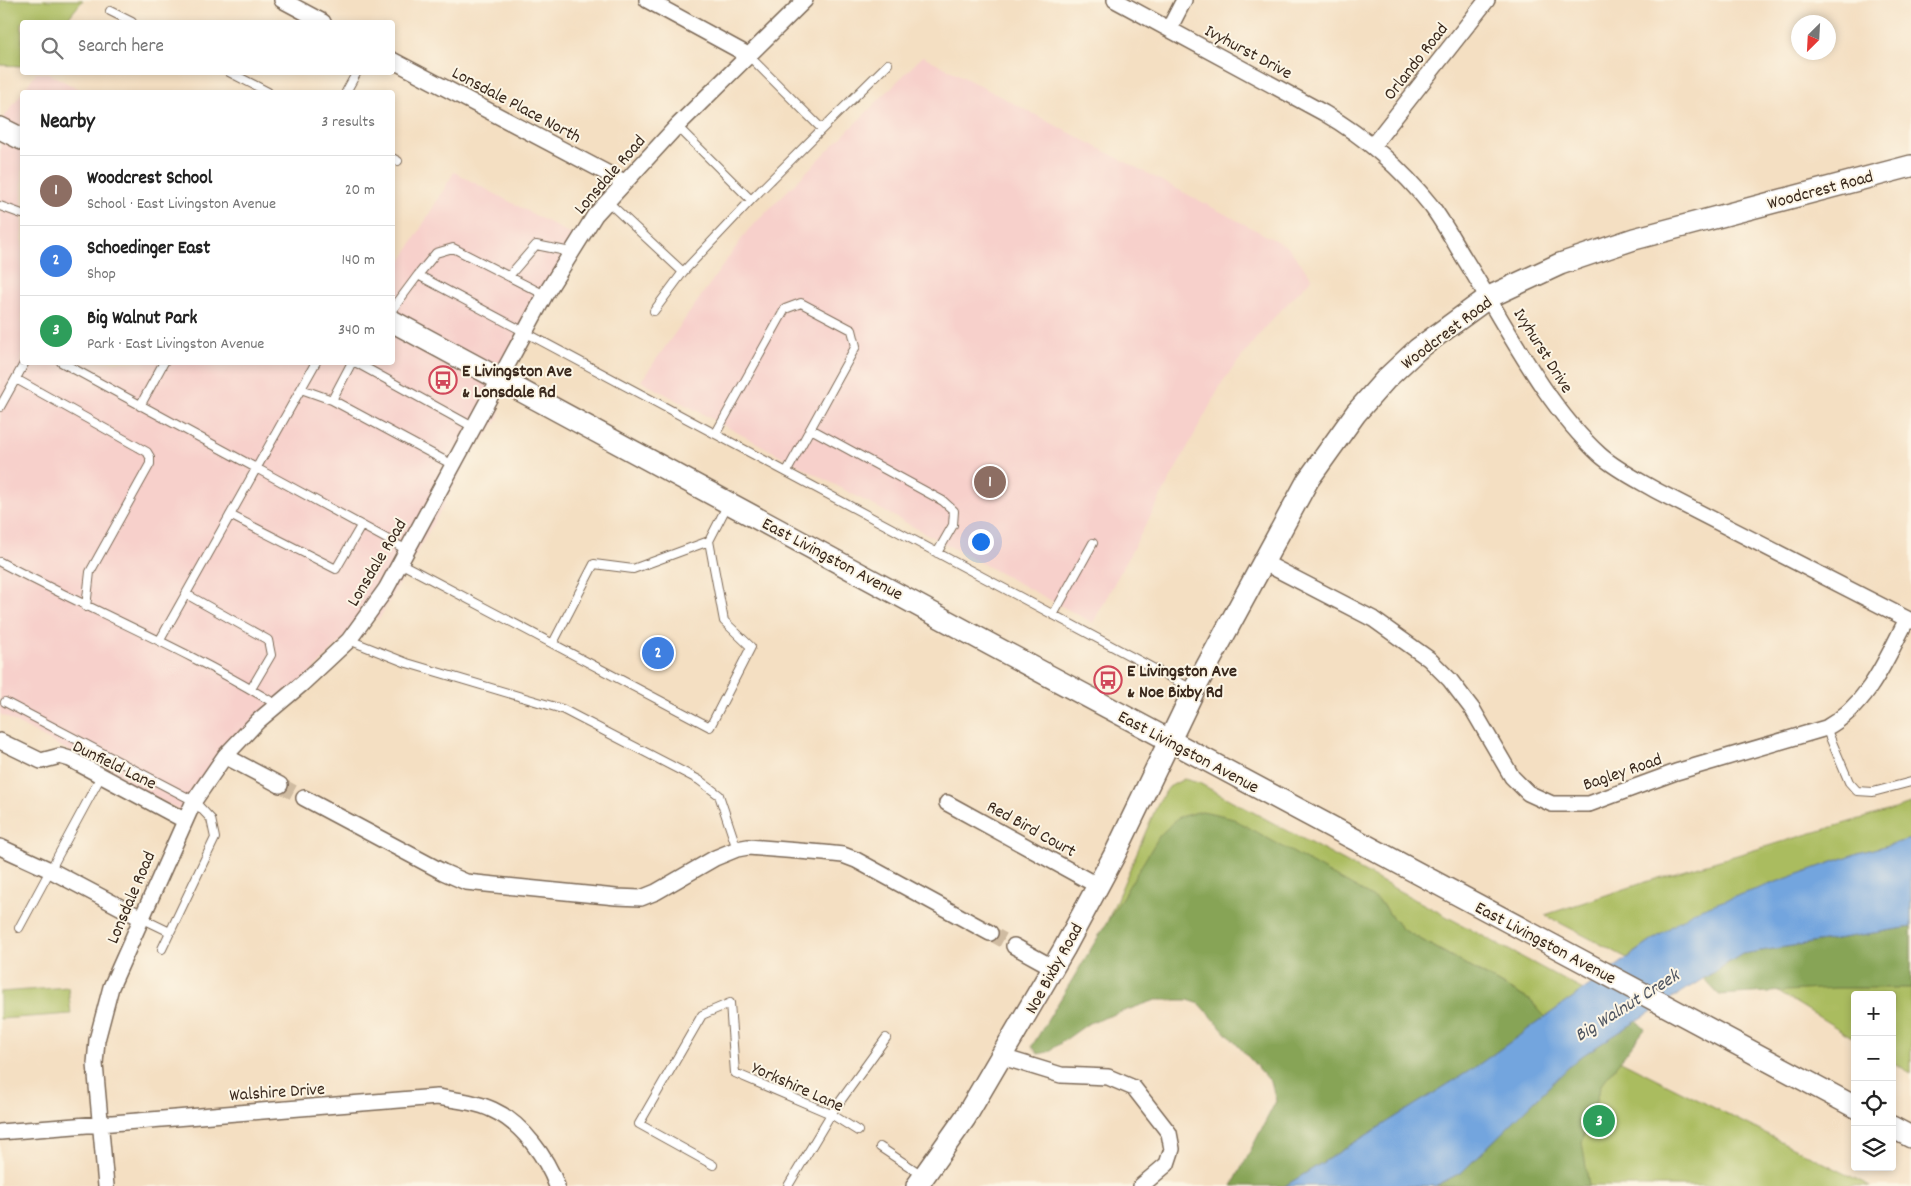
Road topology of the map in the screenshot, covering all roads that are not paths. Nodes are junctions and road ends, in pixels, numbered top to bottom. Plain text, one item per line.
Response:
1 (282, 0) edge
2 (647, 0) edge
3 (805, 0) edge
4 (1115, 0) edge
5 (1184, 0) edge
6 (1487, 0) edge
7 (110, 11) dead end
8 (128, 20) edge
9 (319, 20) edge
10 (1169, 29) junction
11 (748, 55) junction
12 (395, 62) edge
13 (888, 64) dead end
14 (235, 75) edge
15 (355, 75) edge
16 (264, 90) edge
17 (347, 90) edge
18 (677, 126) junction
19 (0, 128) edge
20 (822, 129) junction
21 (20, 137) edge
22 (1373, 145) junction
23 (1911, 166) edge
24 (624, 182) junction
25 (751, 200) junction
26 (607, 201) junction
27 (0, 206) edge
28 (20, 213) edge
29 (571, 252) junction
30 (683, 272) junction
31 (418, 275) junction
32 (509, 276) junction
33 (545, 295) junction
34 (1489, 297) junction
35 (395, 306) edge
36 (654, 310) dead end
37 (395, 323) edge
38 (525, 332) junction
39 (23, 365) edge
40 (66, 365) edge
41 (162, 365) edge
42 (314, 365) edge
43 (351, 365) edge
44 (359, 365) edge
45 (500, 378) junction
46 (16, 379) junction
47 (301, 389) junction
48 (332, 400) junction
49 (140, 406) junction
50 (0, 407) edge
51 (473, 427) junction
52 (811, 429) junction
53 (716, 433) junction
54 (453, 465) junction
55 (256, 470) junction
56 (787, 471) junction
57 (729, 502) junction
58 (230, 515) junction
59 (362, 526) junction
60 (709, 541) junction
61 (1094, 543) dead end
62 (938, 553) junction
63 (403, 557) junction
64 (0, 562) edge
65 (1264, 562) junction
66 (186, 594) junction
67 (86, 607) junction
68 (1053, 615) junction
69 (1909, 620) edge
70 (160, 640) junction
71 (349, 640) junction
72 (552, 643) junction
73 (251, 689) junction
74 (1194, 690) junction
75 (6, 702) dead end
76 (277, 705) junction
77 (1826, 728) junction
78 (1169, 740) junction
79 (0, 741) edge
80 (225, 756) junction
81 (101, 776) junction
82 (1911, 782) edge
83 (280, 785) tunnel mouth
84 (304, 798) tunnel mouth
85 (194, 801) junction
86 (947, 803) dead end
87 (184, 820) junction
88 (0, 847) edge
89 (737, 849) junction
90 (50, 870) junction
91 (1098, 886) junction
92 (141, 918) junction
93 (19, 928) dead end
94 (170, 932) junction
95 (990, 933) tunnel mouth
96 (1014, 946) tunnel mouth
97 (162, 949) dead end
98 (1054, 968) junction
99 (886, 1038) dead end
100 (1002, 1057) junction
101 (1851, 1105) edge
102 (831, 1114) junction
103 (101, 1123) junction
104 (1896, 1129) edge
105 (858, 1131) dead end
106 (0, 1132) edge
107 (1911, 1137) edge
108 (880, 1147) dead end
109 (713, 1165) dead end
110 (921, 1181) edge
111 (106, 1186) edge
112 (557, 1186) edge
113 (788, 1186) edge
114 (1141, 1186) edge

1 - 9 street
2 - 11 street
3 - 11 street, Lonsdale Road
4 - 10 street, Ivyhurst Drive
5 - 10 street
6 - 22 street, Orlando Road
7 - 8 lane
10 - 22 street, Ivyhurst Drive
11 - 18 street, Lonsdale Road
11 - 20 lane
12 - 24 street, Lonsdale Place North
13 - 20 lane
14 - 16 lane
15 - 17 lane
18 - 24 street, Lonsdale Road
18 - 25 lane
19 - 21 main road
20 - 25 lane
22 - 34 street, Ivyhurst Drive
23 - 34 main road, Woodcrest Road
24 - 26 street, Lonsdale Road
25 - 30 lane
26 - 29 street, Lonsdale Road
26 - 30 lane
27 - 28 lane
29 - 32 lane
29 - 33 street, Lonsdale Road
30 - 36 lane
31 - 32 lane
31 - 35 lane
31 - 38 lane
32 - 33 lane
33 - 38 street, Lonsdale Road
34 - 65 main road, Woodcrest Road
34 - 69 street, Ivyhurst Drive
37 - 45 main road, East Livingston Avenue
38 - 45 street, Lonsdale Road
38 - 53 lane
39 - 46 lane
40 - 49 lane
41 - 49 lane
42 - 47 lane
43 - 48 lane
44 - 51 lane
45 - 51 street, Lonsdale Road
45 - 57 main road, East Livingston Avenue
46 - 50 lane
46 - 67 lane
47 - 48 lane
47 - 55 lane
48 - 54 lane
49 - 55 lane
51 - 54 street, Lonsdale Road
52 - 53 lane
52 - 56 lane
52 - 62 lane
53 - 56 lane
54 - 63 street, Lonsdale Road
55 - 58 lane
55 - 59 lane
56 - 62 lane
57 - 60 lane
57 - 78 main road, East Livingston Avenue
58 - 59 lane
58 - 66 lane
59 - 63 lane
60 - 72 lane
60 - 72 lane
61 - 68 lane
62 - 68 lane
63 - 71 street, Lonsdale Road
63 - 72 lane
64 - 67 lane
65 - 74 main road, Woodcrest Road
65 - 77 street, Bagley Road
66 - 70 lane
66 - 73 lane
67 - 70 lane
68 - 74 lane
69 - 77 street, Bagley Road
70 - 73 lane
71 - 76 street, Lonsdale Road
71 - 89 lane
73 - 76 lane
74 - 78 main road, Woodcrest Road
75 - 85 lane
76 - 80 street, Lonsdale Road
77 - 82 lane
78 - 91 main road, Noe Bixby Road
78 - 101 main road, East Livingston Avenue
79 - 81 street, Dunfield Lane
80 - 83 street
80 - 85 street, Lonsdale Road
81 - 87 street, Dunfield Lane
81 - 90 lane
84 - 89 street
85 - 87 street, Lonsdale Road
85 - 94 lane
86 - 91 street, Red Bird Court
87 - 92 street, Lonsdale Road
88 - 90 street
89 - 95 street
90 - 92 street
90 - 93 lane
91 - 98 main road, Noe Bixby Road
92 - 94 lane
92 - 103 street, Lonsdale Road
94 - 97 lane
96 - 98 street
98 - 100 main road, Noe Bixby Road
99 - 102 lane
100 - 110 main road, Noe Bixby Road
100 - 114 street
102 - 105 lane, Yorkshire Lane
102 - 109 lane, Yorkshire Lane
102 - 113 lane
103 - 106 street, Walshire Drive
103 - 111 street, Lonsdale Road
103 - 112 street, Walshire Drive
104 - 107 main road
108 - 110 lane

